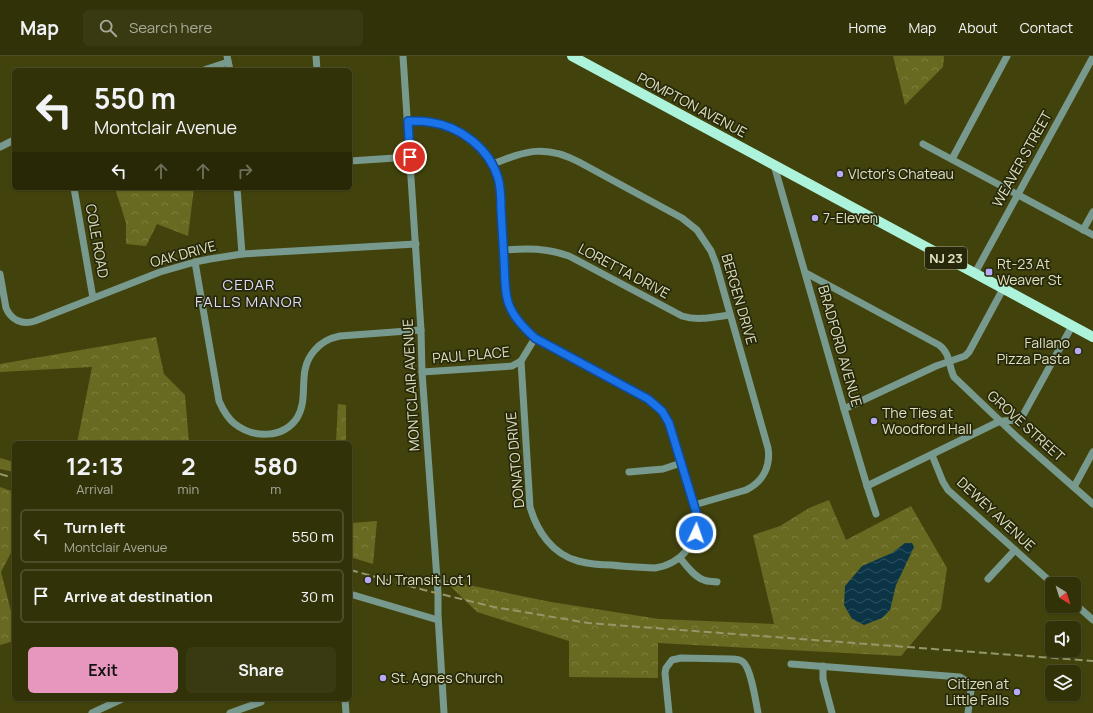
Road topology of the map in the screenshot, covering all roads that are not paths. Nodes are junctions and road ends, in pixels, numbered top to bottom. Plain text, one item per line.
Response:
1 (316, 56) edge
2 (403, 56) edge
3 (572, 56) edge
4 (1007, 56) edge
5 (1093, 57) edge
6 (228, 59) edge
7 (208, 68) edge
8 (316, 68) edge
9 (408, 121) junction
10 (12, 141) edge
11 (923, 144) dead end
12 (0, 147) edge
13 (410, 157) junction
14 (952, 159) junction
15 (352, 161) edge
16 (493, 164) junction
17 (774, 165) junction
18 (74, 190) edge
19 (237, 190) edge
20 (1018, 194) junction
21 (1093, 212) edge
22 (1083, 230) junction
23 (1093, 235) edge
24 (416, 244) junction
25 (504, 250) junction
26 (242, 254) junction
27 (195, 262) junction
28 (806, 273) junction
29 (975, 273) junction
30 (0, 274) edge
31 (1003, 288) junction
32 (93, 298) junction
33 (730, 316) junction
34 (1072, 326) junction
35 (421, 330) junction
36 (1093, 337) edge
37 (535, 338) junction
38 (521, 362) junction
39 (950, 362) junction
40 (422, 372) junction
41 (844, 409) junction
42 (1001, 422) junction
43 (1093, 452) edge
44 (932, 454) junction
45 (681, 463) junction
46 (629, 472) dead end
47 (867, 486) junction
48 (1074, 487) junction
49 (1093, 504) edge
50 (694, 505) junction
51 (876, 514) dead end
52 (1015, 550) junction
53 (680, 558) junction
54 (1045, 577) edge
55 (988, 579) dead end
56 (717, 582) dead end
57 (352, 595) edge
58 (1081, 609) edge
59 (438, 620) junction
60 (1093, 620) edge
61 (791, 664) dead end
62 (823, 666) junction
63 (118, 701) edge
64 (345, 701) edge
65 (261, 702) dead end
66 (92, 713) edge
67 (230, 713) edge
68 (346, 713) edge
69 (444, 713) edge
70 (669, 713) edge
71 (758, 713) edge
72 (832, 713) edge
73 (968, 713) edge

1 - 8 street
2 - 9 street, MONTCLAIR AVENUE
3 - 17 main road, POMPTON AVENUE / NJ 23
4 - 14 street
5 - 20 street, WEAVER STREET
6 - 7 street
9 - 13 street, MONTCLAIR AVENUE
9 - 16 street, DONATO DRIVE
10 - 12 street
11 - 14 street
13 - 15 street
13 - 24 street, MONTCLAIR AVENUE
14 - 20 street
16 - 25 street, DONATO DRIVE
16 - 33 street, BERGEN DRIVE
17 - 28 street, BRADFORD AVENUE
17 - 29 main road, POMPTON AVENUE / NJ 23
18 - 32 street, COLE ROAD
19 - 26 street
20 - 22 street
20 - 29 street, WEAVER STREET
21 - 22 street
22 - 23 street
24 - 26 street, OAK DRIVE
24 - 35 street, MONTCLAIR AVENUE
25 - 33 street, LORETTA DRIVE
25 - 37 street, DONATO DRIVE
26 - 27 street, OAK DRIVE
27 - 32 street, OAK DRIVE
27 - 35 street
28 - 39 street, GROVE STREET
28 - 41 street, BRADFORD AVENUE
29 - 31 main road, NJ 23
30 - 32 street, OAK DRIVE
31 - 34 main road, NJ 23
31 - 39 street
33 - 50 street, BERGEN DRIVE
34 - 36 main road, NJ 23
34 - 42 street
35 - 40 street, MONTCLAIR AVENUE
37 - 38 street
37 - 45 street, DONATO DRIVE
38 - 40 street, PAUL PLACE
38 - 53 street, DONATO DRIVE
39 - 41 street
39 - 42 street, GROVE STREET
40 - 59 street, MONTCLAIR AVENUE
41 - 47 street, BRADFORD AVENUE
42 - 44 street
42 - 48 street, GROVE STREET
43 - 48 street
44 - 47 street
44 - 52 street, DEWEY AVENUE
45 - 46 street
45 - 50 street, DONATO DRIVE
47 - 51 street, BRADFORD AVENUE
48 - 49 street, GROVE STREET
50 - 53 street, DONATO DRIVE
52 - 54 street, DEWEY AVENUE
52 - 55 street
53 - 56 street
57 - 59 street
58 - 60 street
59 - 69 street, MONTCLAIR AVENUE
61 - 62 street
62 - 72 street
62 - 73 street
63 - 66 street
64 - 68 street
65 - 67 street
70 - 71 street

